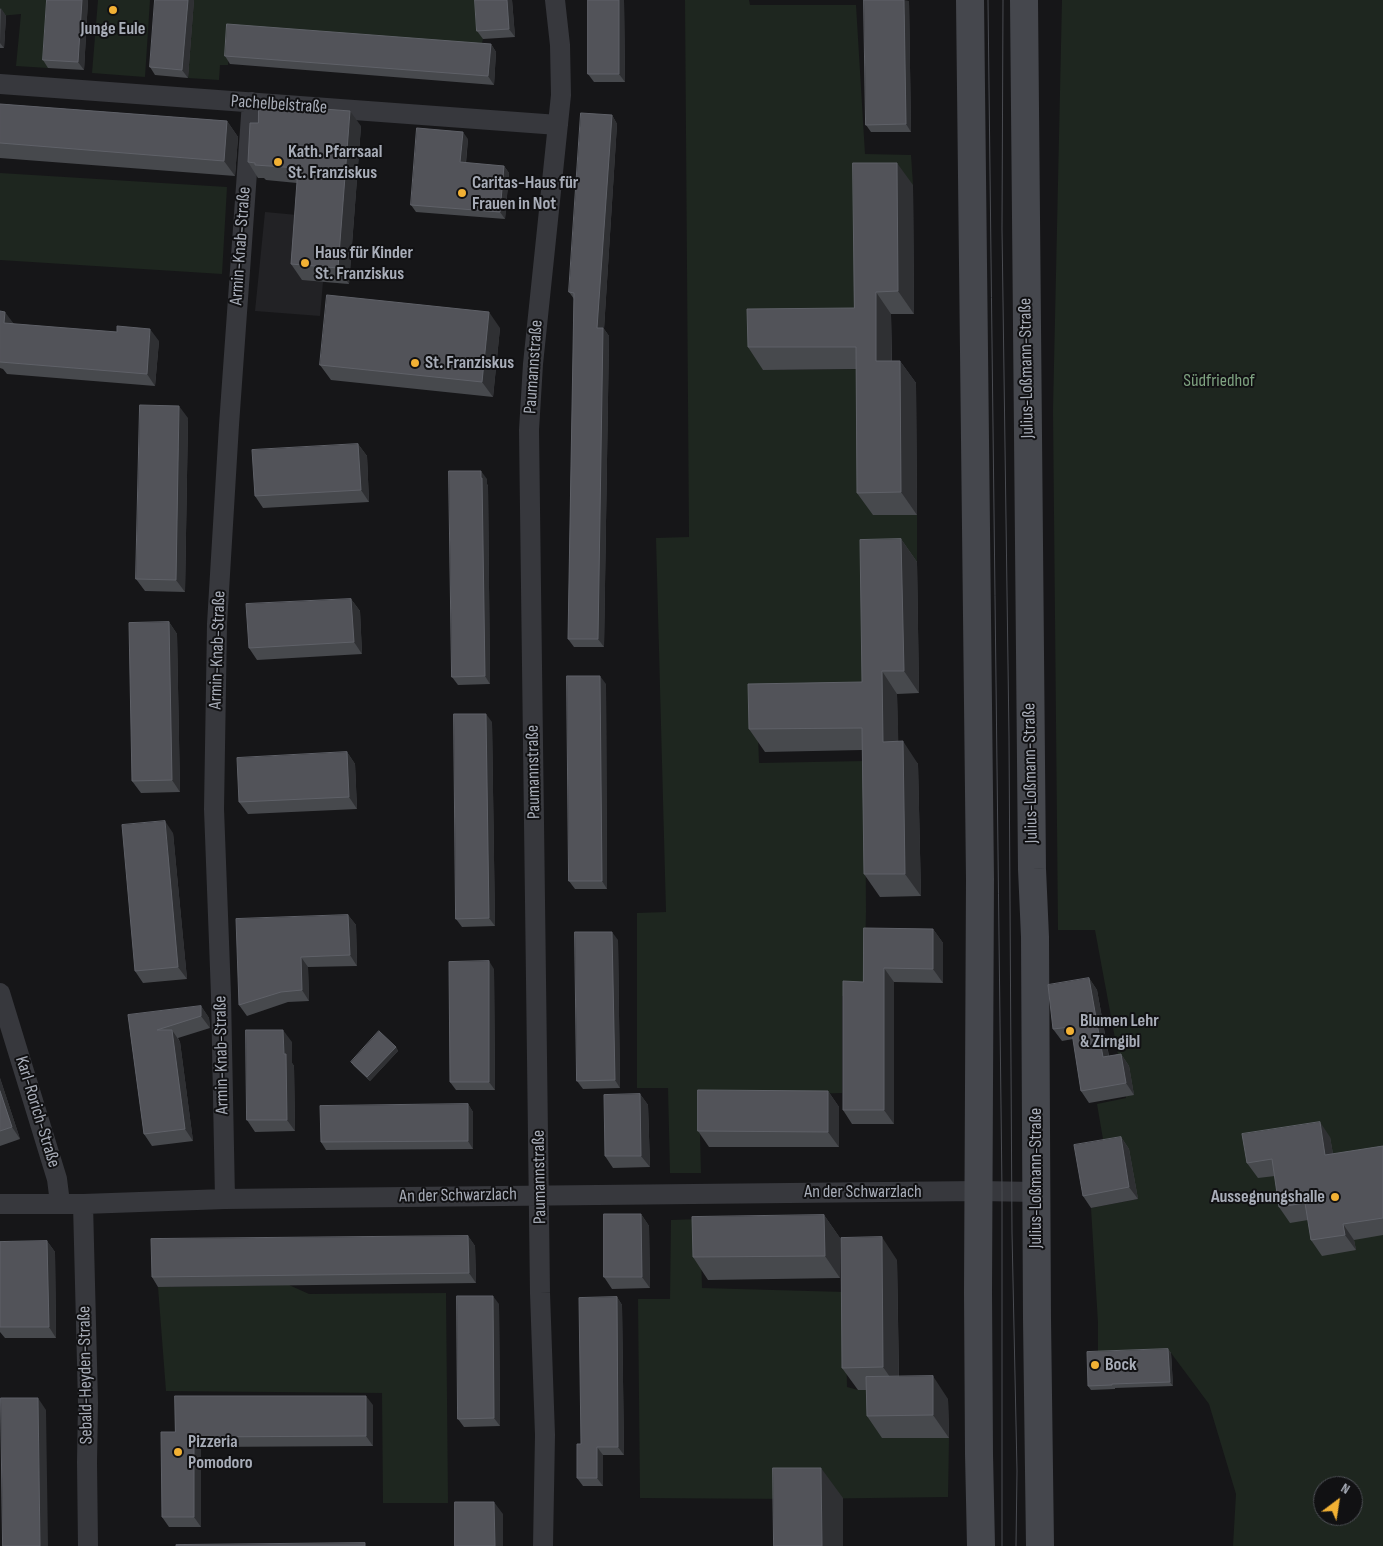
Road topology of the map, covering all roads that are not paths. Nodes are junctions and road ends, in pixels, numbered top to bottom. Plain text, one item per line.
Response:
1 (554, 0) edge
2 (970, 0) edge
3 (1024, 0) edge
4 (0, 84) edge
5 (252, 102) junction
6 (558, 125) junction
7 (0, 993) edge
8 (979, 1191) junction
9 (1036, 1192) junction
10 (540, 1195) junction
11 (225, 1199) junction
12 (60, 1203) junction
13 (0, 1204) edge
14 (83, 1204) junction
15 (88, 1546) edge
16 (543, 1546) edge
17 (982, 1546) edge
18 (1040, 1546) edge

1 - 6 street, Paumannstraße
2 - 8 main road
3 - 9 main road, Julius-Loßmann-Straße
4 - 5 street, Pachelbelstraße
5 - 6 street, Pachelbelstraße
5 - 11 street, Armin-Knab-Straße
6 - 10 street, Paumannstraße
7 - 12 street, Karl-Rorich-Straße
8 - 9 street, An der Schwarzlach
8 - 10 street, An der Schwarzlach
8 - 17 main road
9 - 18 main road, Julius-Loßmann-Straße
10 - 11 street, An der Schwarzlach
10 - 16 street, Paumannstraße
11 - 14 street, An der Schwarzlach
12 - 13 street, An der Schwarzlach
12 - 14 street, An der Schwarzlach
14 - 15 street, Sebald-Heyden-Straße

